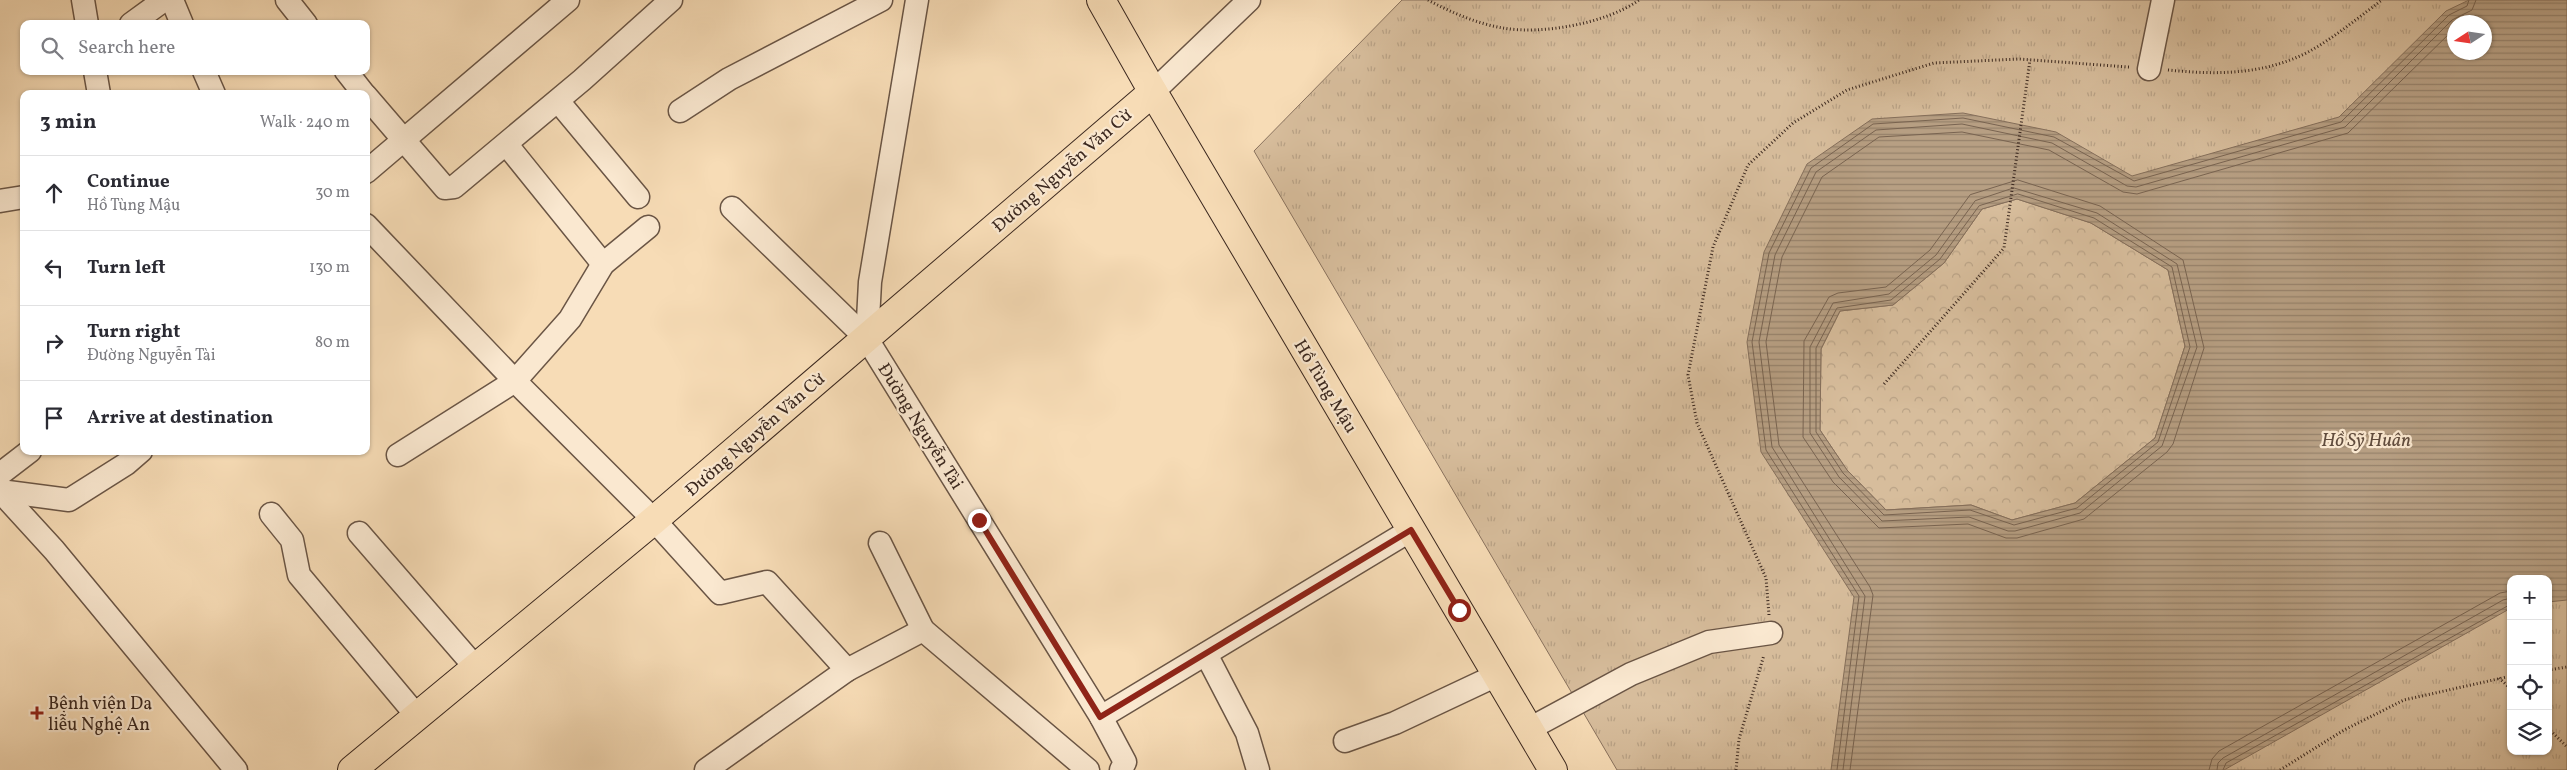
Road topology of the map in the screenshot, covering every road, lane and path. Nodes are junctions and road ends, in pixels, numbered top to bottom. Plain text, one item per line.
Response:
1 (83, 0) edge
2 (164, 0) edge
3 (172, 0) edge
4 (287, 0) edge
5 (568, 0) edge
6 (672, 0) edge
7 (881, 0) edge
8 (917, 0) edge
9 (1101, 0) edge
10 (1249, 0) edge
11 (1428, 0) edge
12 (1639, 0) edge
13 (2163, 0) edge
14 (2382, 0) edge
15 (86, 20) edge
16 (136, 20) edge
17 (180, 20) edge
18 (303, 20) edge
19 (2030, 60) junction
20 (2149, 69) junction
21 (96, 75) edge
22 (206, 75) edge
23 (349, 75) edge
24 (97, 90) edge
25 (212, 90) edge
26 (361, 90) edge
27 (1153, 92) junction
28 (370, 101) edge
29 (558, 101) junction
30 (680, 111) dead end
31 (404, 141) junction
32 (507, 145) junction
33 (370, 169) edge
34 (638, 197) dead end
35 (20, 198) edge
36 (0, 201) edge
37 (732, 208) dead end
38 (648, 227) dead end
39 (370, 229) edge
40 (603, 264) junction
41 (867, 338) junction
42 (515, 381) junction
43 (1884, 384) dead end
44 (25, 455) edge
45 (136, 455) edge
46 (398, 455) dead end
47 (0, 474) edge
48 (0, 491) edge
49 (270, 514) dead end
50 (654, 520) junction
51 (1411, 530) junction
52 (359, 533) dead end
53 (880, 543) dead end
54 (923, 630) junction
55 (1771, 632) junction
56 (1206, 654) junction
57 (2567, 667) edge
58 (476, 668) junction
59 (2552, 669) edge
60 (847, 670) junction
61 (1497, 675) junction
62 (2507, 677) edge
63 (2499, 678) junction
64 (2507, 686) edge
65 (417, 716) junction
66 (1100, 717) junction
67 (1529, 729) junction
68 (2552, 732) edge
69 (1345, 741) dead end
70 (2567, 747) edge
71 (236, 770) edge
72 (352, 770) edge
73 (706, 770) edge
74 (1088, 770) edge
75 (1121, 770) edge
76 (1258, 770) edge
77 (1553, 770) edge
78 (1736, 770) edge
79 (2280, 770) edge

1 - 15 street
2 - 16 street
3 - 17 street
4 - 18 street
5 - 31 street
6 - 29 street
7 - 30 street
8 - 41 street
9 - 27 main road, Hồ Tùng Mậu
10 - 27 street
11 - 12 path
13 - 20 street
14 - 20 path
19 - 20 path
19 - 43 path
19 - 55 path
21 - 24 street
22 - 25 street
23 - 26 street
27 - 41 main road, Đường Nguyễn Văn Cừ
27 - 51 main road, Hồ Tùng Mậu
28 - 31 street
29 - 32 street
29 - 34 street
31 - 32 street
31 - 33 street
32 - 40 street
35 - 36 street
37 - 41 street, Đường Nguyễn Tài
38 - 40 street
39 - 42 street
40 - 42 street
41 - 50 main road, Đường Nguyễn Văn Cừ
41 - 66 street, Đường Nguyễn Tài
42 - 46 street
42 - 50 street
44 - 47 street
45 - 48 street
48 - 71 street
49 - 65 street
50 - 58 main road, Đường Nguyễn Văn Cừ
50 - 60 street
51 - 56 street
51 - 61 main road, Hồ Tùng Mậu
52 - 58 street
53 - 54 street
54 - 60 street
54 - 74 street
55 - 67 street
55 - 78 path
56 - 66 street
56 - 76 street
57 - 59 path
58 - 65 main road, Đường Nguyễn Văn Cừ
60 - 73 street
61 - 67 main road, Hồ Tùng Mậu
61 - 69 street
62 - 63 path
63 - 64 path
63 - 79 path
65 - 72 main road, Đường Nguyễn Văn Cừ
66 - 75 street, Đường Nguyễn Tài
67 - 77 main road, Hồ Tùng Mậu
68 - 70 path

